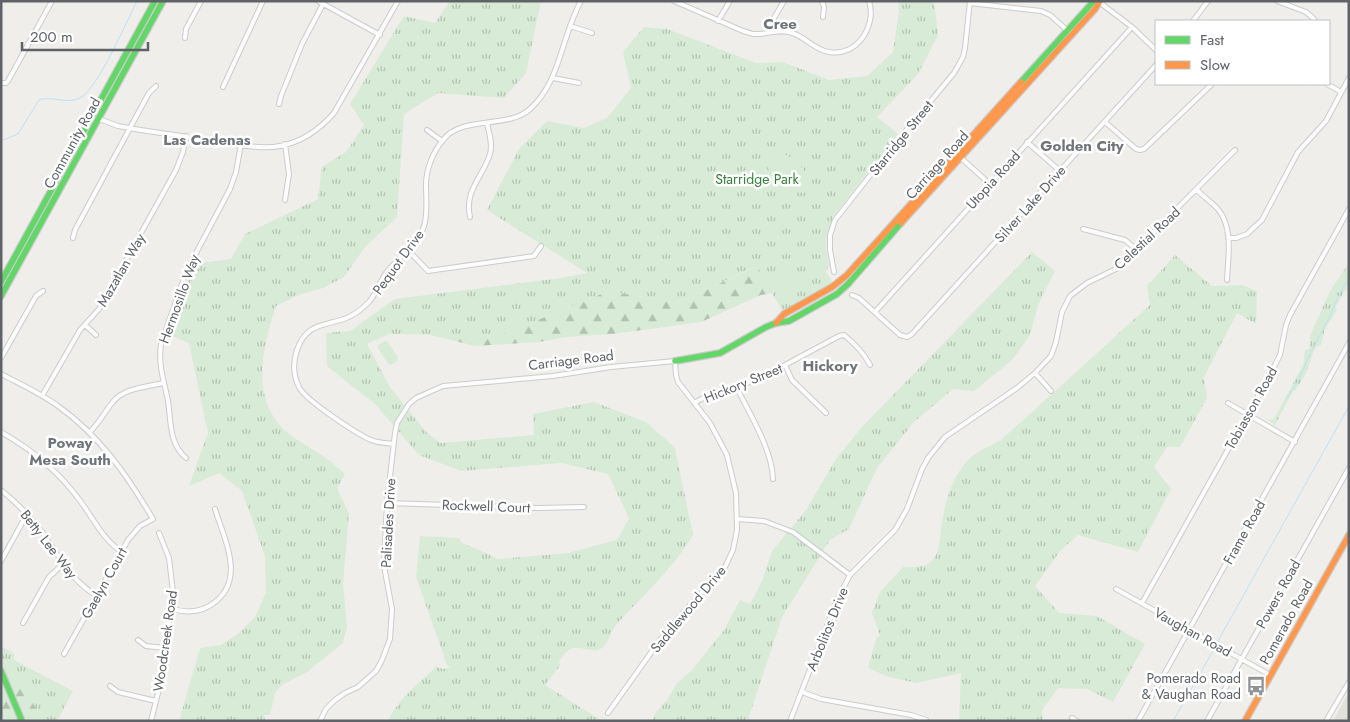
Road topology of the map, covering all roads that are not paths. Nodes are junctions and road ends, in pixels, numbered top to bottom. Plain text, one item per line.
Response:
1 (52, 1) edge
2 (155, 1) edge
3 (164, 1) edge
4 (201, 1) edge
5 (263, 1) edge
6 (318, 1) edge
7 (398, 1) edge
8 (581, 1) edge
9 (730, 1) edge
10 (784, 1) edge
11 (822, 1) edge
12 (869, 1) edge
13 (1208, 1) edge
14 (1277, 1) edge
15 (675, 2) edge
16 (970, 2) edge
17 (1098, 2) edge
18 (323, 4) junction
19 (823, 17) dead end
20 (1314, 19) dead end
21 (1194, 20) edge
22 (718, 21) junction
23 (570, 26) junction
24 (1132, 28) junction
25 (771, 32) junction
26 (592, 33) dead end
27 (1070, 33) junction
28 (380, 35) junction
29 (185, 38) dead end
30 (1155, 49) edge
31 (1155, 66) edge
32 (553, 78) junction
33 (1349, 78) edge
34 (579, 82) dead end
35 (2, 84) edge
36 (110, 85) junction
37 (1211, 85) edge
38 (1328, 85) edge
39 (156, 86) dead end
40 (223, 87) dead end
41 (1342, 92) junction
42 (279, 104) dead end
43 (99, 119) junction
44 (1105, 122) junction
45 (487, 123) junction
46 (130, 128) junction
47 (427, 130) dead end
48 (186, 136) junction
49 (442, 141) junction
50 (1027, 142) junction
51 (241, 144) junction
52 (286, 144) junction
53 (1235, 150) dead end
54 (71, 155) junction
55 (959, 156) junction
56 (1060, 171) junction
57 (990, 184) junction
58 (1197, 190) junction
59 (285, 200) dead end
60 (1349, 209) edge
61 (470, 218) dead end
62 (1083, 229) dead end
63 (73, 238) dead end
64 (1228, 238) junction
65 (541, 246) dead end
66 (408, 250) junction
67 (1137, 250) junction
68 (857, 268) junction
69 (834, 272) dead end
70 (1227, 280) dead end
71 (1, 282) edge
72 (43, 291) dead end
73 (852, 295) dead end
74 (1, 296) edge
75 (806, 302) junction
76 (810, 309) junction
77 (875, 312) junction
78 (776, 323) junction
79 (85, 325) junction
80 (96, 335) dead end
81 (1349, 343) edge
82 (1, 358) edge
83 (675, 361) junction
84 (785, 365) junction
85 (870, 365) dead end
86 (1035, 373) junction
87 (1, 374) edge
88 (163, 383) junction
89 (737, 388) junction
90 (1051, 391) dead end
91 (42, 396) junction
92 (694, 403) junction
93 (1228, 404) dead end
94 (826, 413) dead end
95 (1248, 415) junction
96 (1, 432) edge
97 (90, 432) junction
98 (1295, 442) junction
99 (393, 444) junction
100 (186, 458) dead end
101 (1349, 468) edge
102 (773, 479) dead end
103 (1, 490) edge
104 (387, 503) junction
105 (584, 507) dead end
106 (215, 509) dead end
107 (28, 514) junction
108 (737, 519) junction
109 (159, 533) dead end
110 (1349, 535) edge
111 (122, 552) junction
112 (1, 561) edge
113 (62, 564) junction
114 (850, 575) junction
115 (1116, 589) dead end
116 (97, 596) junction
117 (1142, 603) junction
118 (170, 608) junction
119 (23, 624) dead end
120 (1189, 630) junction
121 (138, 640) dead end
122 (165, 648) junction
123 (64, 654) dead end
124 (1241, 659) junction
125 (1, 671) edge
126 (1270, 675) junction
127 (1349, 682) edge
128 (110, 686) dead end
129 (802, 692) junction
130 (156, 701) junction
131 (608, 713) dead end
132 (926, 720) edge
133 (22, 721) edge
134 (151, 721) edge
135 (320, 721) edge
136 (790, 721) edge
137 (1138, 721) edge
138 (1207, 721) edge
139 (1245, 721) edge
140 (1326, 721) edge

1 - 35 street
2 - 36 main road, Community Road
3 - 43 main road, Community Road
4 - 29 street
5 - 40 street
6 - 18 street
7 - 28 street
8 - 23 street, Pequot Drive
9 - 22 street
10 - 25 street
11 - 19 street
12 - 25 street
13 - 21 street
14 - 20 street
15 - 22 street
16 - 27 street
16 - 69 street, Starridge Street
17 - 24 street
17 - 27 main road, Carriage Road
18 - 28 street
18 - 42 street
22 - 25 street
23 - 26 street
23 - 32 street, Pequot Drive
24 - 30 street
24 - 50 street, Utopia Road
27 - 55 main road, Carriage Road
28 - 52 street
31 - 44 street, Silver Lake Drive
32 - 34 street
32 - 45 street, Pequot Drive
33 - 41 street
36 - 43 main road
36 - 54 main road, Community Road
37 - 44 street
38 - 41 street
39 - 46 street
41 - 64 street
43 - 46 street
43 - 54 main road
43 - 74 main road, Community Road
44 - 56 street, Silver Lake Drive
45 - 49 street, Pequot Drive
45 - 61 street
46 - 48 street
46 - 63 street
47 - 49 street
48 - 51 street
48 - 79 street, Mazatlan Way
49 - 66 street, Pequot Drive
50 - 56 street
50 - 57 street, Utopia Road
51 - 52 street
51 - 88 street, Hermosillo Way
52 - 59 street
53 - 58 street, Celestial Road
54 - 71 main road, Community Road
55 - 57 street
55 - 68 main road, Carriage Road
56 - 77 street, Silver Lake Drive
57 - 77 street, Utopia Road
58 - 64 street
58 - 67 street, Celestial Road
60 - 95 street, Tobiasson Road
62 - 67 street
64 - 70 street
65 - 66 street
66 - 99 street, Pequot Drive
67 - 86 street, Celestial Road
68 - 75 main road, Carriage Road
68 - 76 main road, Carriage Road
72 - 82 street
73 - 77 street
75 - 76 main road
75 - 78 main road, Carriage Road
76 - 78 main road, Carriage Road
78 - 83 main road, Carriage Road
79 - 80 street
79 - 91 street, Mazatlan Way
81 - 98 street, Frame Road
83 - 92 street, Saddlewood Drive
83 - 99 street, Carriage Road
84 - 85 street, Hickory Street
84 - 89 street, Hickory Street
84 - 94 street
86 - 90 street
86 - 114 street, Arbolitos Drive
87 - 91 street
88 - 97 street
88 - 100 street, Hermosillo Way
89 - 92 street, Hickory Street
89 - 102 street
91 - 97 street
92 - 108 street, Saddlewood Drive
93 - 95 street
95 - 98 street
95 - 117 street, Tobiasson Road
96 - 111 street
97 - 111 street, Gaelyn Court
98 - 120 street, Frame Road
99 - 104 street, Palisades Drive
101 - 124 street, Powers Road
103 - 107 street, Betty Lee Way
104 - 105 street, Rockwell Court
104 - 135 street, Palisades Drive
106 - 118 street
107 - 112 street
107 - 113 street, Betty Lee Way
108 - 114 street
108 - 131 street, Saddlewood Drive
109 - 118 street, Woodcreek Road
110 - 126 main road, Pomerado Road
111 - 116 street, Gaelyn Court
113 - 116 street, Betty Lee Way
113 - 119 street
114 - 129 street, Arbolitos Drive
115 - 117 street, Vaughan Road
116 - 123 street, Gaelyn Court
117 - 120 street, Vaughan Road
118 - 122 street, Woodcreek Road
120 - 124 street, Vaughan Road
120 - 137 street, Frame Road
121 - 122 street
122 - 130 street, Woodcreek Road
124 - 126 street, Vaughan Road
124 - 138 street, Powers Road
125 - 133 main road
126 - 139 main road, Pomerado Road
127 - 140 street
128 - 130 street
129 - 132 street
129 - 136 street, Arbolitos Drive
130 - 134 street, Woodcreek Road

